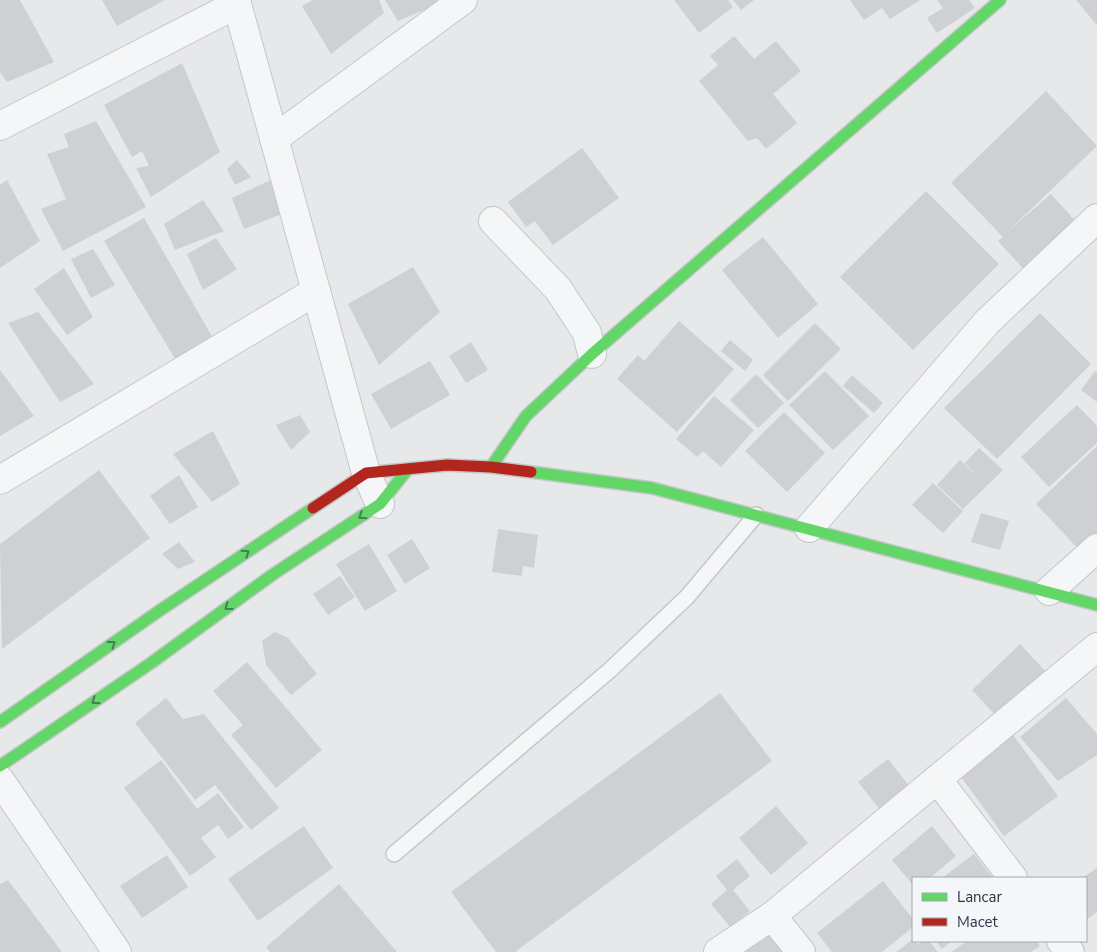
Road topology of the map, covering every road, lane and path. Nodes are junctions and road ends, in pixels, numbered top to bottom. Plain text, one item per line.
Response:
1 (463, 0) edge
2 (1000, 0) edge
3 (237, 2) edge
4 (0, 126) edge
5 (274, 139) junction
6 (1097, 218) edge
7 (493, 221) dead end
8 (316, 291) junction
9 (592, 354) junction
10 (491, 467) junction
11 (408, 469) junction
12 (366, 473) junction
13 (0, 480) edge
14 (380, 504) junction
15 (756, 515) junction
16 (809, 528) junction
17 (1097, 548) edge
18 (1050, 591) junction
19 (1097, 605) edge
20 (1097, 647) edge
21 (0, 722) edge
22 (0, 766) edge
23 (937, 779) junction
24 (0, 780) edge
25 (394, 854) dead end
26 (1012, 877) edge
27 (772, 916) junction
28 (1062, 942) edge
29 (116, 952) edge
30 (718, 952) edge
31 (801, 952) edge
32 (1070, 952) edge

1 - 5 street
2 - 9 main road
3 - 4 street
3 - 5 street
5 - 8 street
6 - 16 street
7 - 9 street
8 - 12 street
8 - 13 street
9 - 10 main road
10 - 11 main road
10 - 15 main road
11 - 12 main road
11 - 14 main road
12 - 14 street
21 -> 12 main road
14 -> 22 main road
15 - 16 main road
15 - 25 lane
16 - 18 main road
17 - 18 street
18 - 19 main road
20 - 23 street
23 - 26 street
23 - 27 street
24 - 29 street
27 - 30 street
27 - 31 street
28 - 32 street

